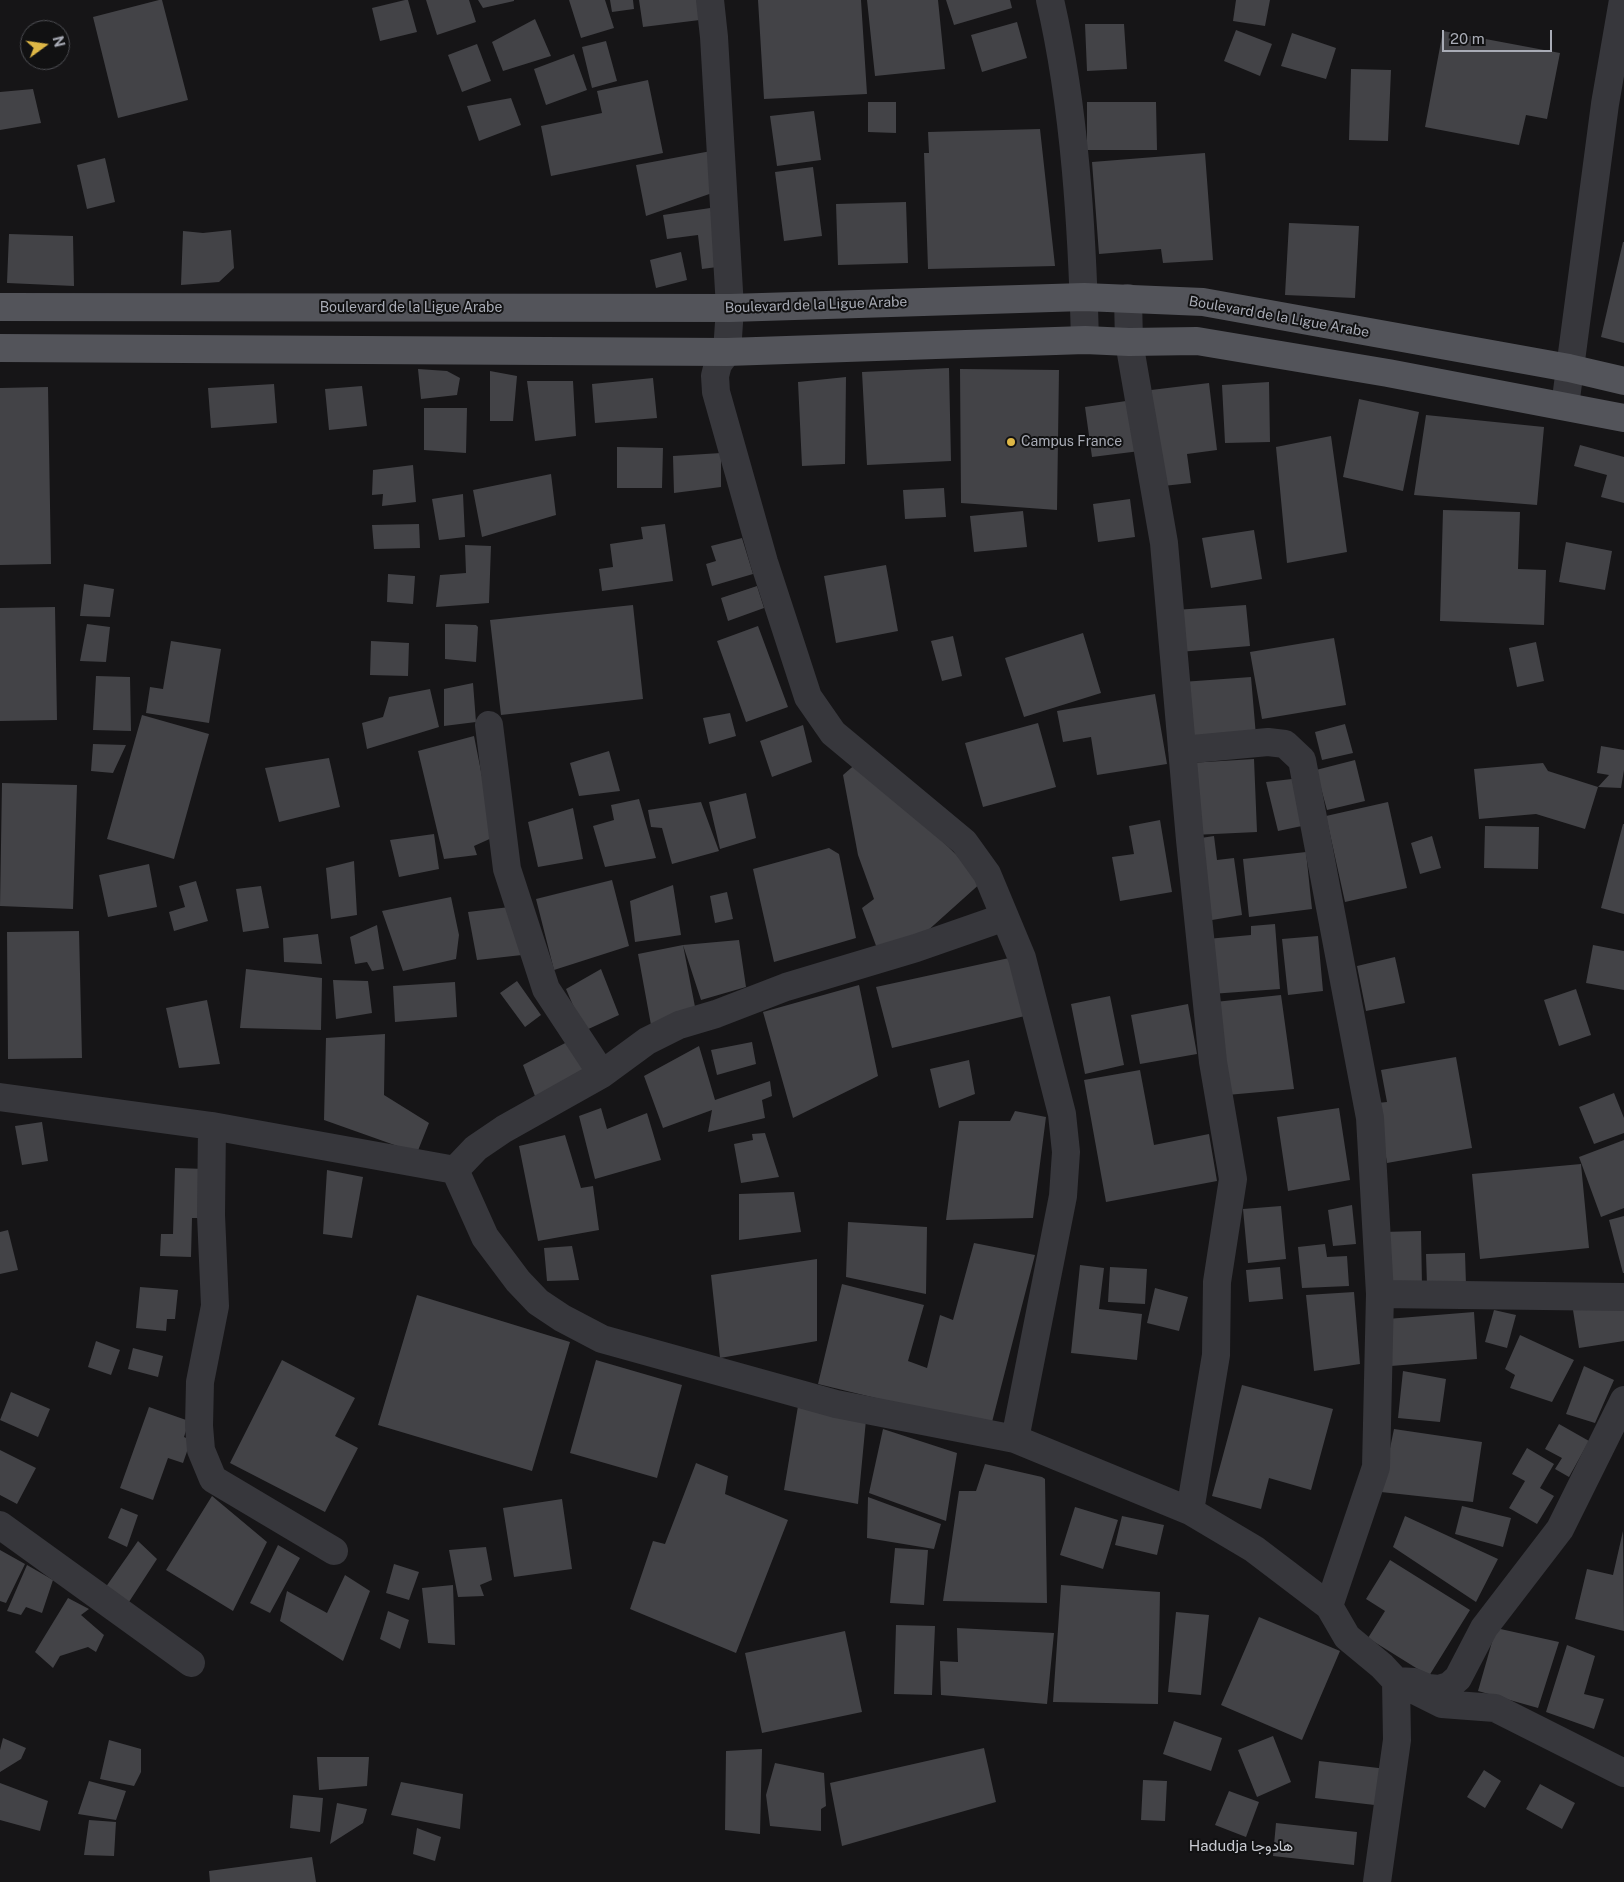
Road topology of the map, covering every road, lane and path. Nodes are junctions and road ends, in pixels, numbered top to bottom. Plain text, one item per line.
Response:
1 (710, 0) edge
2 (1050, 0) edge
3 (1623, 0) edge
4 (1084, 297) junction
5 (1128, 298) junction
6 (0, 307) edge
7 (730, 308) junction
8 (1085, 340) junction
9 (1129, 342) junction
10 (0, 348) edge
11 (727, 352) junction
12 (1569, 368) junction
13 (1624, 381) edge
14 (1565, 406) junction
15 (1624, 418) edge
16 (489, 725) dead end
17 (1182, 750) junction
18 (1005, 917) junction
19 (602, 1074) junction
20 (0, 1097) edge
21 (212, 1126) junction
22 (455, 1170) junction
23 (1380, 1294) junction
24 (1624, 1297) edge
25 (1624, 1400) edge
26 (1015, 1439) junction
27 (1190, 1511) junction
28 (0, 1525) edge
29 (334, 1551) dead end
30 (1329, 1606) junction
31 (191, 1663) dead end
32 (1396, 1681) junction
33 (1624, 1773) edge
34 (1377, 1882) edge

1 - 7 street
2 - 4 street
3 - 12 street
4 - 5 main road, Boulevard de la Ligue Arabe
4 - 7 main road, Boulevard de la Ligue Arabe
4 - 8 street
5 - 9 street
5 - 12 main road, Boulevard de la Ligue Arabe
6 - 7 main road, Boulevard de la Ligue Arabe
7 - 11 street
8 - 9 main road
8 - 11 main road
9 - 14 main road
9 - 17 street
10 - 11 main road
11 - 18 street
12 - 13 main road, Boulevard de la Ligue Arabe
12 - 14 street
14 - 15 main road
16 - 19 street
17 - 23 street
17 - 27 street
18 - 19 street
18 - 26 street
19 - 22 street
20 - 21 street
21 - 22 street
21 - 29 street
22 - 26 street
23 - 24 street
23 - 30 street
25 - 32 street
26 - 27 street
27 - 30 street
28 - 31 street
30 - 32 street
32 - 33 street
32 - 34 street

